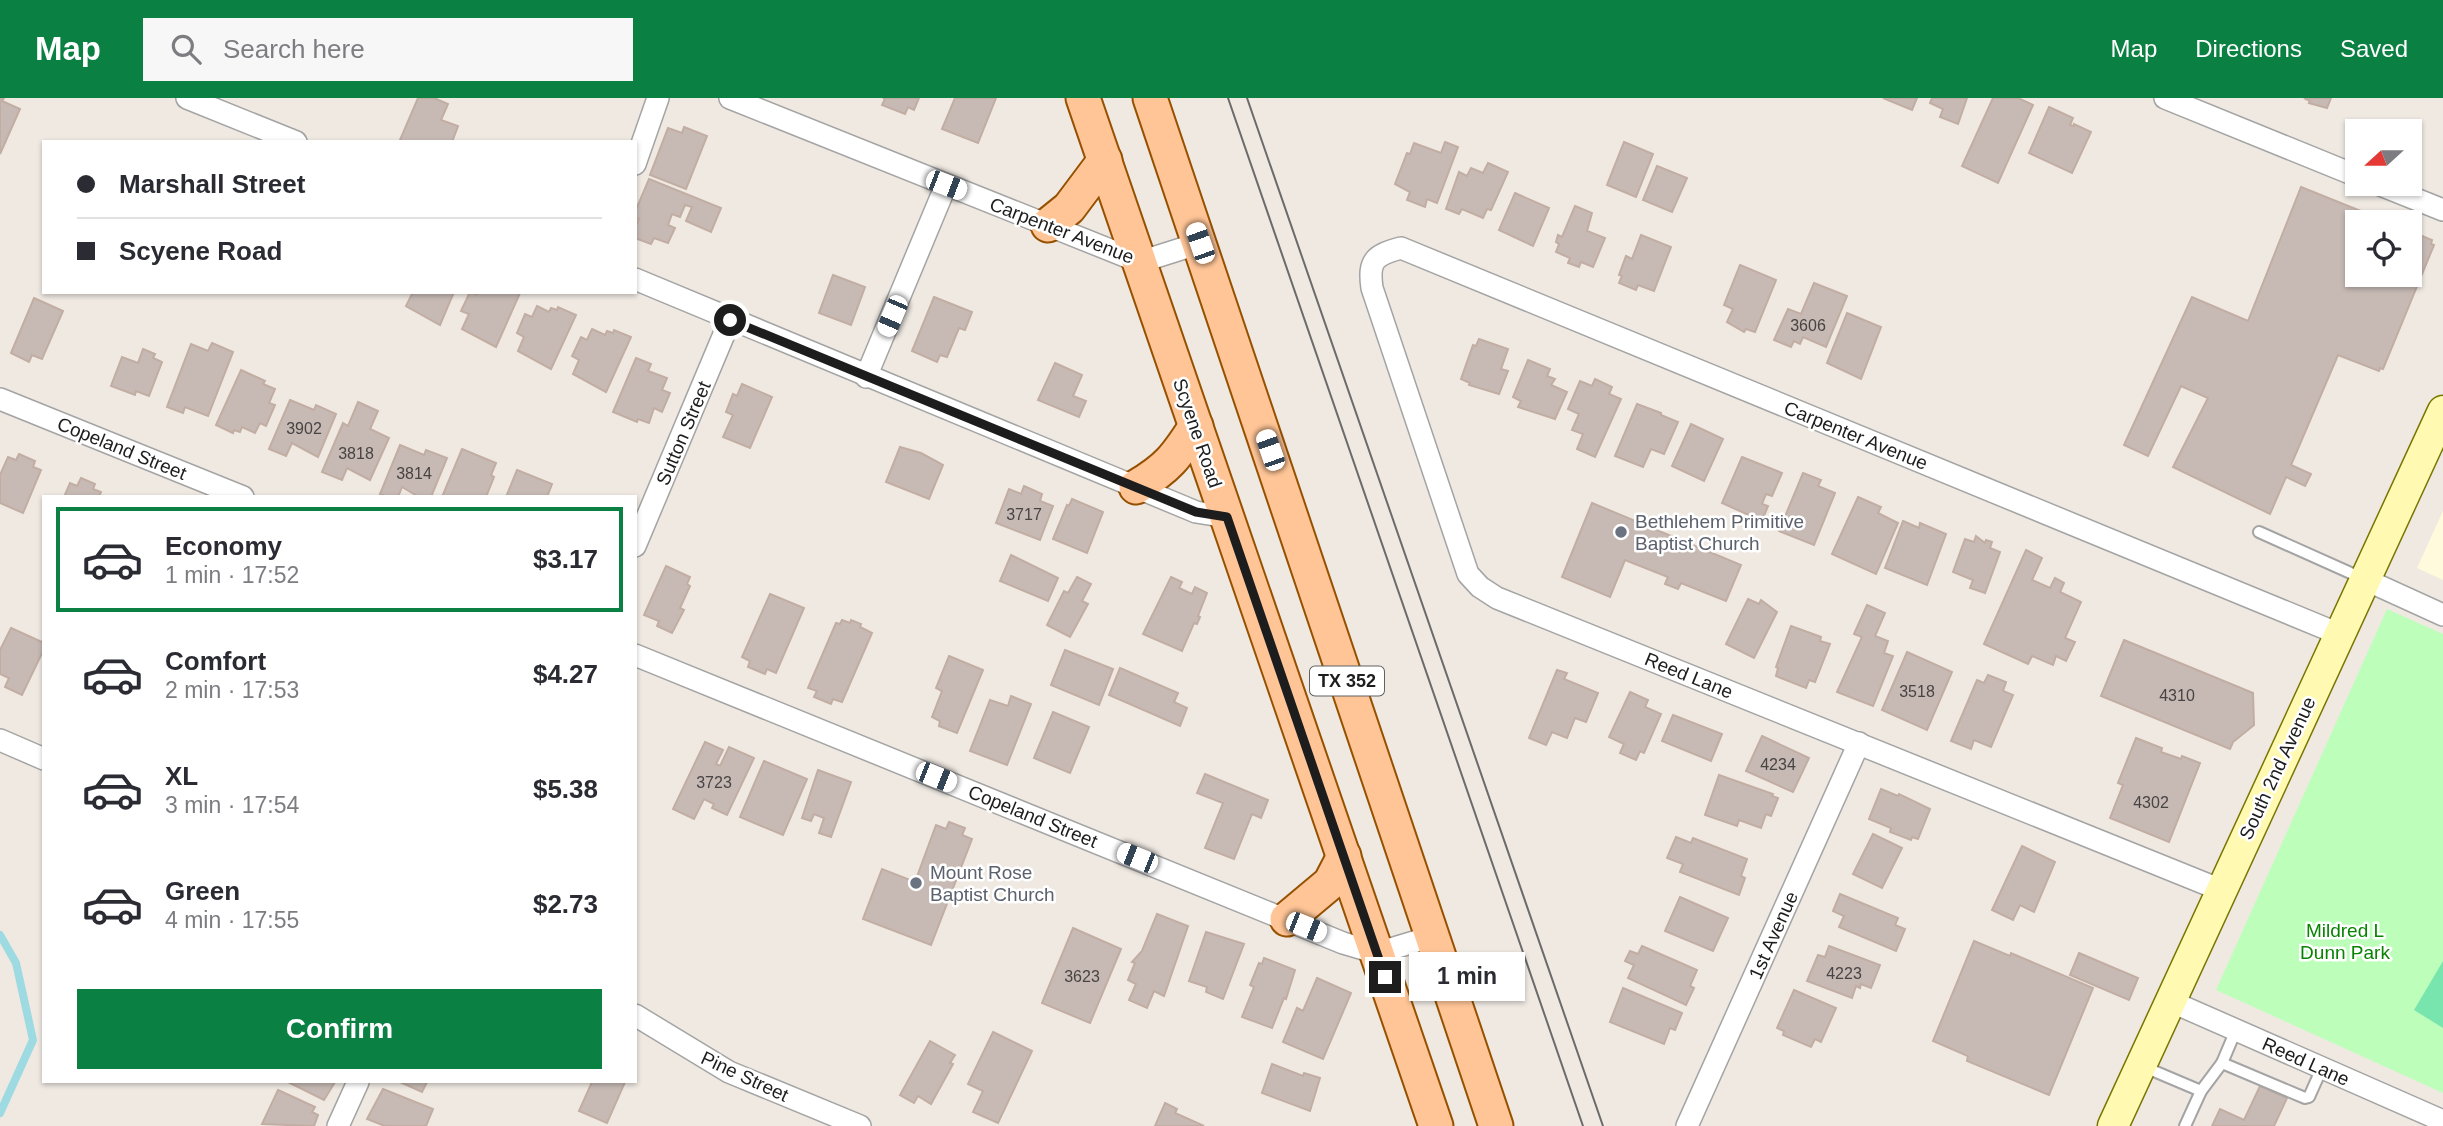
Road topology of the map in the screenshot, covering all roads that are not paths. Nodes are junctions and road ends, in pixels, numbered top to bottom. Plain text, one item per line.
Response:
1 (187, 98) edge
2 (658, 98) edge
3 (730, 98) edge
4 (1083, 98) edge
5 (1150, 98) edge
6 (2165, 98) edge
7 (291, 140) edge
8 (637, 158) edge
9 (1105, 159) junction
10 (2345, 171) edge
11 (946, 185) junction
12 (2408, 196) edge
13 (2443, 210) edge
14 (1048, 225) junction
15 (1200, 243) junction
16 (1374, 260) joint
17 (1140, 262) junction
18 (637, 280) edge
19 (730, 320) junction
20 (866, 377) junction
21 (0, 399) edge
22 (2443, 411) edge
23 (1196, 426) junction
24 (1136, 487) junction
25 (238, 495) edge
26 (1227, 517) junction
27 (2259, 532) dead end
28 (637, 542) edge
29 (2364, 579) junction
30 (2443, 615) edge
31 (2339, 634) junction
32 (637, 656) edge
33 (0, 740) edge
34 (1858, 743) junction
35 (42, 758) edge
36 (1344, 856) junction
37 (2221, 891) junction
38 (1287, 919) junction
39 (1434, 936) junction
40 (1377, 953) junction
41 (2170, 1001) junction
42 (637, 1016) edge
43 (2236, 1030) junction
44 (2222, 1063) junction
45 (2141, 1066) junction
46 (2322, 1068) junction
47 (358, 1083) edge
48 (2201, 1091) junction
49 (2443, 1121) edge
50 (338, 1126) edge
51 (860, 1126) edge
52 (1436, 1126) edge
53 (1496, 1126) edge
54 (1687, 1126) edge
55 (2113, 1126) edge
56 (2185, 1126) edge

1 - 7 street
2 - 8 street
3 - 11 street, Carpenter Avenue
4 - 9 main road, Scyene Road / TX 352
5 - 15 main road, TX 352
6 - 10 street
9 - 14 main road
9 - 17 main road, Scyene Road / TX 352
11 - 14 street, Carpenter Avenue
11 - 20 street
12 - 13 street
14 - 17 street, Carpenter Avenue
15 - 17 street, Carpenter Avenue
15 - 39 main road, TX 352
16 - 31 street, Carpenter Avenue
16 - 34 street, Reed Lane
17 - 23 main road, Scyene Road / TX 352
18 - 19 street
19 - 20 street
19 - 28 street, Sutton Street
20 - 24 street
21 - 25 street, Copeland Street
22 - 29 main road, South 2nd Avenue
23 - 24 main road
23 - 26 main road, Scyene Road / TX 352
24 - 26 street
26 - 36 main road, Scyene Road / TX 352
27 - 29 lane
29 - 30 street
29 - 31 main road, South 2nd Avenue
31 - 37 main road, South 2nd Avenue
32 - 38 street, Copeland Street
33 - 35 street
34 - 37 street, Reed Lane
34 - 54 street, 1st Avenue
36 - 38 main road
36 - 40 main road, Scyene Road / TX 352
37 - 41 main road, South 2nd Avenue
38 - 40 street, Copeland Street
39 - 40 street
39 - 53 main road, TX 352
40 - 52 main road, Scyene Road / TX 352
41 - 43 street, Reed Lane
41 - 45 main road, South 2nd Avenue
42 - 51 street, Pine Street
43 - 44 lane
43 - 46 street, Reed Lane
44 - 46 lane
44 - 48 lane
45 - 48 lane
45 - 55 main road, South 2nd Avenue
46 - 49 street, Reed Lane
47 - 50 street
48 - 56 lane

